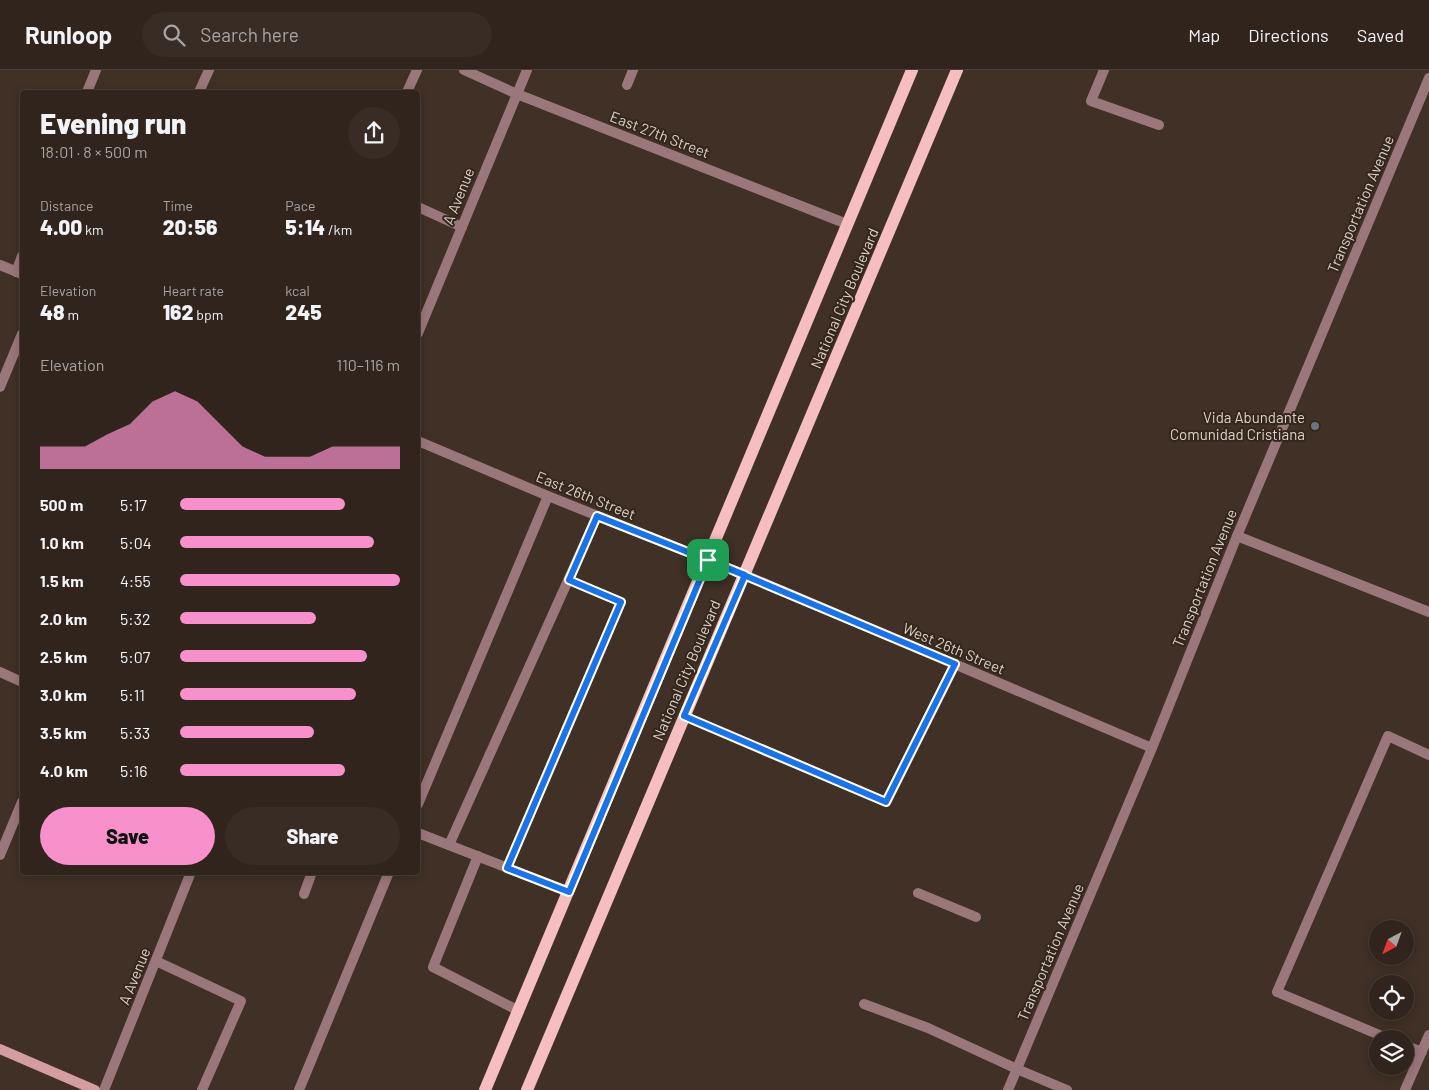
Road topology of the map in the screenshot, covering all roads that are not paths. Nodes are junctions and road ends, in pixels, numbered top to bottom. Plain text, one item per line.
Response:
1 (96, 70) edge
2 (209, 70) edge
3 (417, 70) edge
4 (464, 70) edge
5 (527, 70) edge
6 (633, 70) edge
7 (912, 70) edge
8 (957, 70) edge
9 (1104, 70) edge
10 (1426, 70) edge
11 (1429, 72) edge
12 (1429, 78) edge
13 (627, 85) dead end
14 (88, 90) edge
15 (200, 90) edge
16 (408, 90) edge
17 (516, 94) junction
18 (1159, 125) dead end
19 (420, 208) edge
20 (847, 224) junction
21 (462, 227) junction
22 (0, 265) edge
23 (19, 273) edge
24 (420, 328) edge
25 (20, 339) edge
26 (0, 387) edge
27 (420, 443) edge
28 (548, 496) junction
29 (597, 516) junction
30 (1237, 536) junction
31 (708, 560) junction
32 (745, 575) junction
33 (569, 580) junction
34 (1429, 612) edge
35 (955, 664) junction
36 (0, 672) edge
37 (20, 681) edge
38 (684, 716) junction
39 (1152, 748) junction
40 (1429, 755) edge
41 (420, 799) edge
42 (20, 807) edge
43 (420, 834) edge
44 (449, 845) junction
45 (0, 855) edge
46 (478, 856) junction
47 (507, 868) junction
48 (190, 875) edge
49 (311, 875) edge
50 (388, 875) edge
51 (569, 892) junction
52 (918, 893) dead end
53 (304, 894) dead end
54 (976, 917) dead end
55 (156, 961) junction
56 (864, 1004) dead end
57 (519, 1011) junction
58 (1369, 1031) edge
59 (1429, 1035) edge
60 (0, 1049) edge
61 (1414, 1049) edge
62 (1422, 1052) junction
63 (1017, 1069) junction
64 (96, 1090) edge
65 (104, 1090) edge
66 (202, 1090) edge
67 (299, 1090) edge
68 (485, 1090) edge
69 (526, 1090) edge
70 (1008, 1090) edge
71 (1066, 1090) edge
72 (1406, 1090) edge

1 - 14 street
2 - 15 street
3 - 16 street
4 - 17 street, East 27th Street
5 - 17 street, A Avenue
6 - 13 street
7 - 20 main road, National City Boulevard
8 - 32 main road, National City Boulevard
9 - 18 street
10 - 11 street
12 - 30 street, Transportation Avenue
17 - 20 street, East 27th Street
17 - 21 street, A Avenue
19 - 21 street
20 - 31 main road, National City Boulevard
21 - 24 street, A Avenue
22 - 23 street
25 - 26 street
27 - 28 street, East 26th Street
28 - 29 street, East 26th Street
28 - 41 street
29 - 31 street, East 26th Street
29 - 33 street
30 - 34 street
30 - 39 street, Transportation Avenue
31 - 32 street, East 26th Street
31 - 51 main road, National City Boulevard
32 - 35 street, West 26th Street
32 - 38 main road, National City Boulevard
33 - 44 street
33 - 47 street
35 - 38 street
35 - 39 street, West 26th Street
36 - 37 street
38 - 69 main road, National City Boulevard
39 - 63 street, Transportation Avenue
40 - 58 street
42 - 45 street
43 - 44 street
44 - 46 street
46 - 47 street
46 - 57 street
47 - 51 street
48 - 55 street, A Avenue
49 - 53 street
50 - 67 street
51 - 57 main road, National City Boulevard
52 - 54 street
55 - 65 street, A Avenue
55 - 66 street
56 - 63 street
57 - 68 main road, National City Boulevard
59 - 62 street
60 - 64 main road
61 - 62 street
62 - 72 street
63 - 70 street, Transportation Avenue
63 - 71 street

